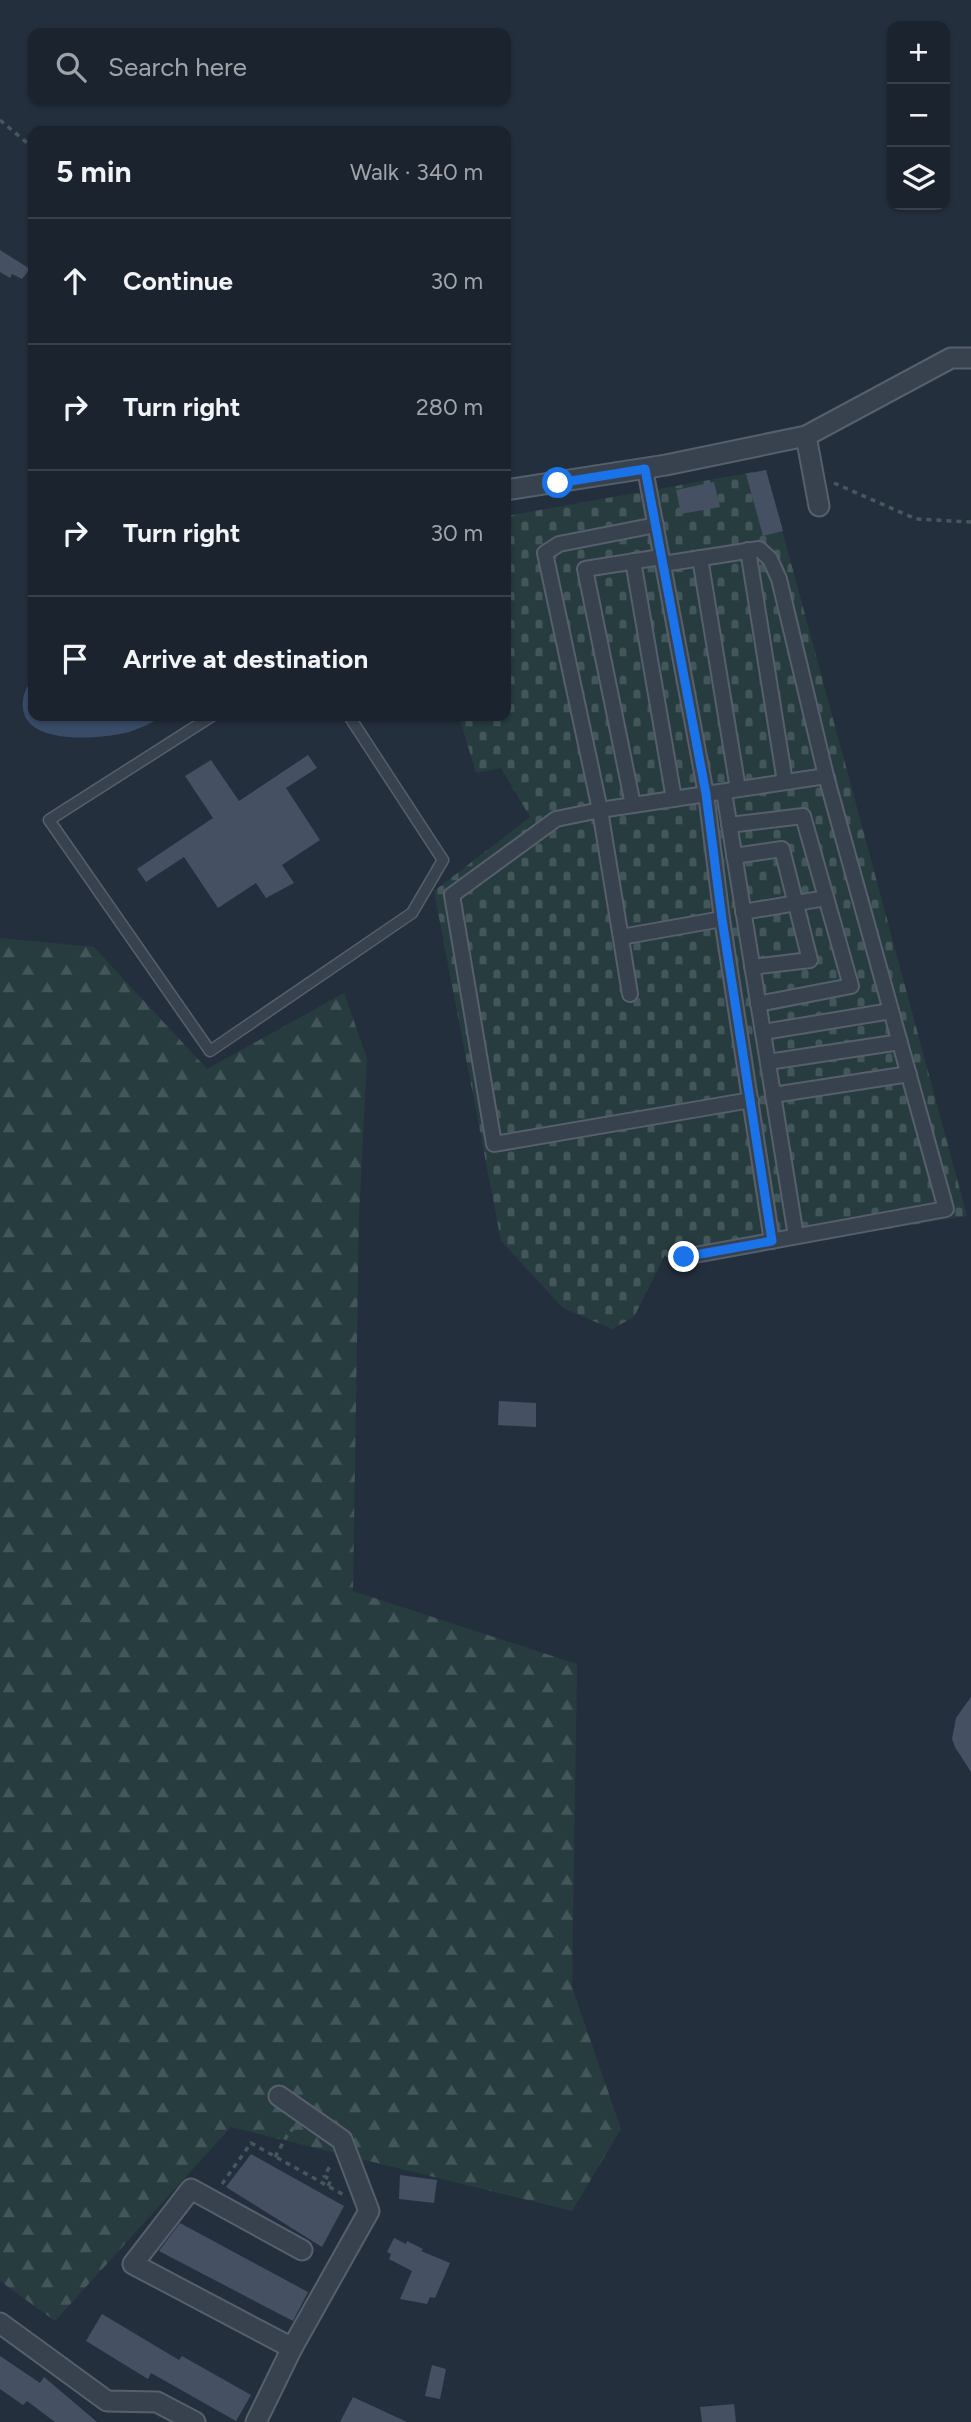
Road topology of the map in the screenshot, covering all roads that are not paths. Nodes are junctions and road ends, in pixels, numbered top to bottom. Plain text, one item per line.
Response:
1 (971, 358) edge
2 (806, 436) junction
3 (645, 469) junction
4 (511, 489) edge
5 (819, 506) dead end
6 (656, 525) junction
7 (748, 550) junction
8 (700, 558) junction
9 (633, 561) junction
10 (662, 561) junction
11 (204, 721) edge
12 (352, 721) edge
13 (826, 776) junction
14 (785, 782) junction
15 (731, 791) junction
16 (706, 794) junction
17 (674, 799) junction
18 (633, 805) junction
19 (600, 810) junction
20 (729, 825) junction
21 (734, 856) junction
22 (826, 898) junction
23 (796, 904) junction
24 (743, 912) junction
25 (722, 919) junction
26 (621, 937) junction
27 (752, 967) junction
28 (630, 994) dead end
29 (758, 1004) junction
30 (891, 1011) junction
31 (763, 1032) junction
32 (900, 1042) junction
33 (768, 1062) junction
34 (909, 1074) junction
35 (773, 1096) junction
36 (751, 1100) junction
37 (796, 1236) junction
38 (772, 1241) junction
39 (684, 1257) dead end
40 (279, 2096) dead end
41 (302, 2250) dead end
42 (0, 2323) edge
43 (292, 2348) junction
44 (195, 2422) edge
45 (256, 2422) edge

1 - 2 street
2 - 3 street
2 - 5 street
3 - 4 street
3 - 6 street
6 - 10 street
6 - 19 street
7 - 8 street
7 - 13 street
7 - 14 street
8 - 10 street
8 - 15 street
9 - 10 street
9 - 17 street
9 - 18 street
10 - 16 street
11 - 12 lane
13 - 14 street
13 - 30 street
14 - 15 street
15 - 16 street
15 - 20 street
16 - 17 street
16 - 25 street
17 - 18 street
18 - 19 street
19 - 26 street
19 - 36 street
20 - 21 street
20 - 22 street
21 - 23 street
21 - 24 street
22 - 23 street
22 - 29 street
23 - 24 street
23 - 27 street
24 - 27 street
25 - 26 street
25 - 36 street
26 - 28 street
27 - 29 street
29 - 31 street
30 - 31 street
30 - 32 street
31 - 33 street
32 - 33 street
32 - 34 street
33 - 35 street
34 - 35 street
34 - 37 street
35 - 37 street
36 - 38 street
37 - 38 street
38 - 39 street
40 - 43 street
41 - 43 street
42 - 44 street
43 - 45 street

